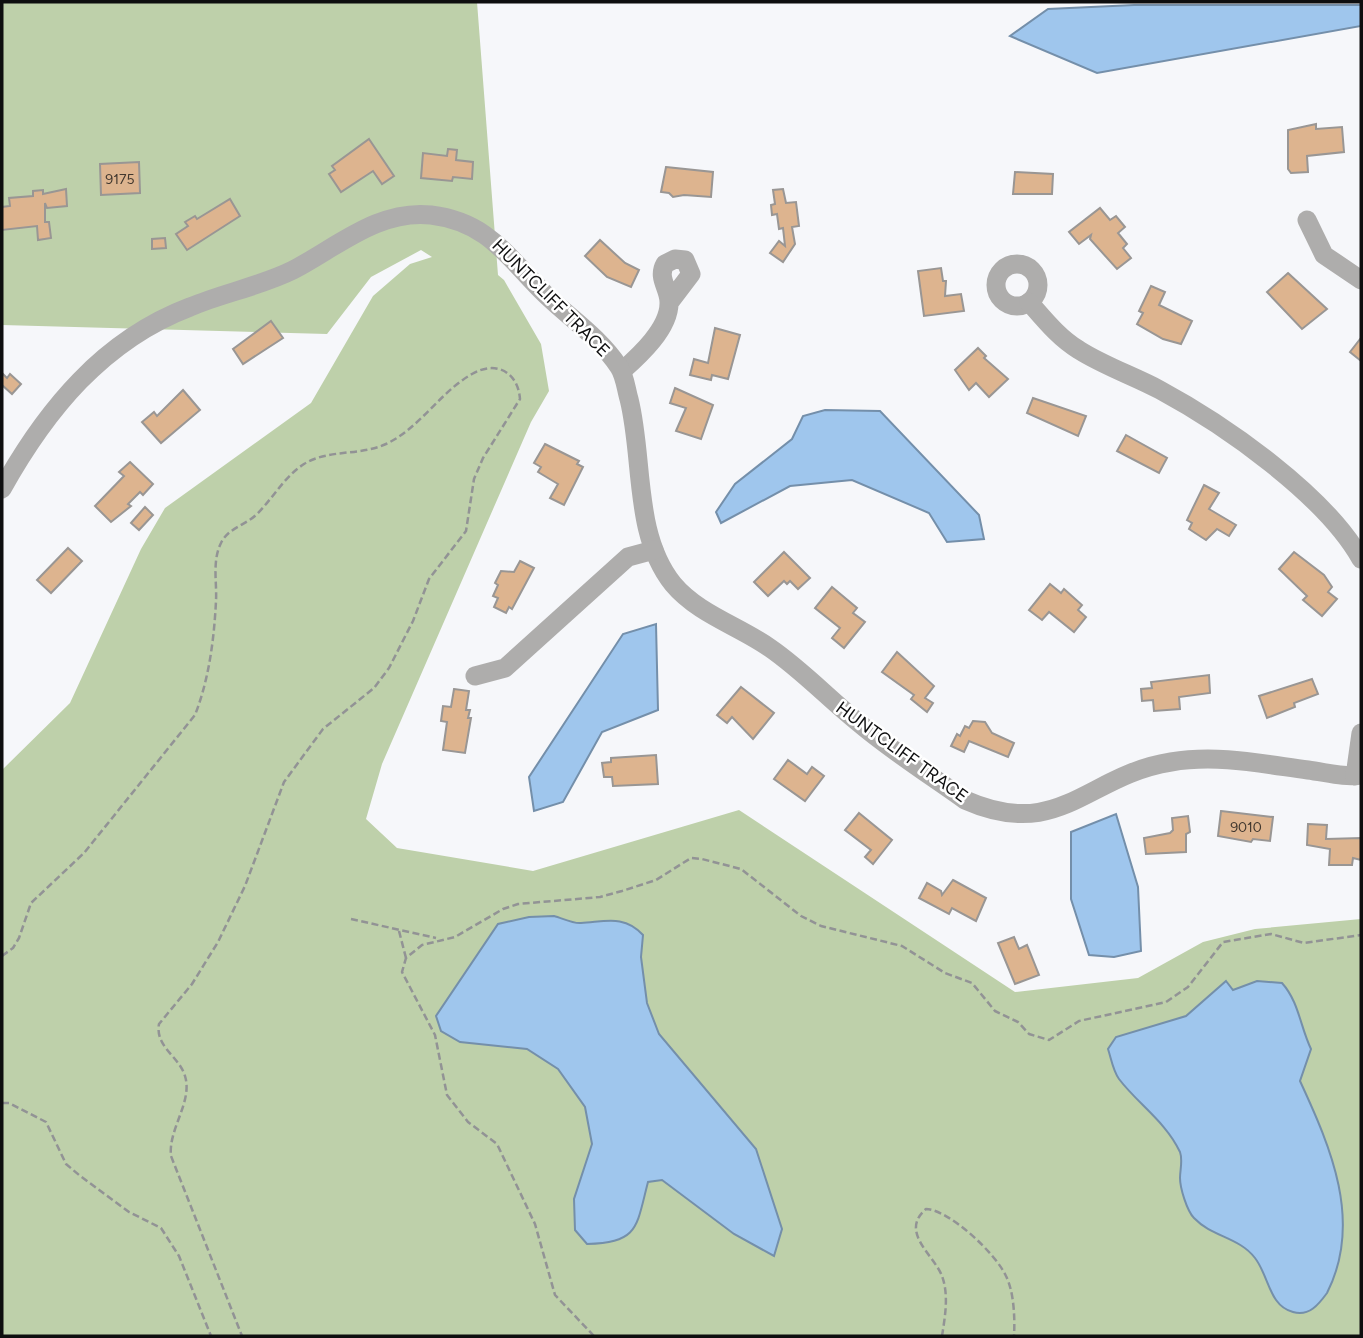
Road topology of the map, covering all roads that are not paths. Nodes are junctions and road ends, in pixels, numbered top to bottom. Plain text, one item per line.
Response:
1 (1307, 220) dead end
2 (1361, 280) edge
3 (1029, 302) dead end
4 (670, 303) dead end
5 (622, 371) junction
6 (2, 489) edge
7 (654, 551) junction
8 (1361, 559) edge
9 (475, 676) dead end
10 (1361, 733) edge
11 (1358, 776) edge

1 - 2 street
3 - 8 street
4 - 5 street
5 - 6 street, HUNTCLIFF TRACE
5 - 7 street, HUNTCLIFF TRACE
7 - 9 street
7 - 11 street, HUNTCLIFF TRACE
10 - 11 street

